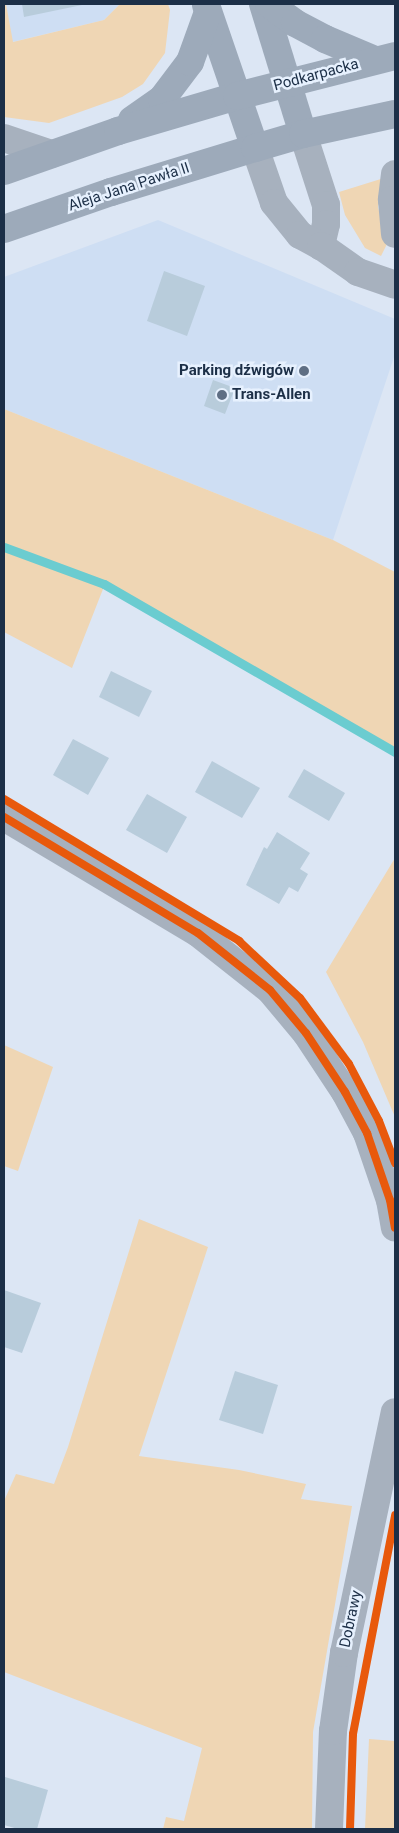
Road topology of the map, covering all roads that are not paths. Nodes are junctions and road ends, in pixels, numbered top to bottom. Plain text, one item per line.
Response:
1 (263, 4) edge
2 (270, 4) edge
3 (207, 8) edge
4 (385, 58) edge
5 (289, 83) junction
6 (237, 96) junction
7 (395, 114) edge
8 (118, 130) junction
9 (304, 134) junction
10 (4, 138) edge
11 (255, 148) junction
12 (51, 154) junction
13 (4, 171) edge
14 (395, 174) edge
15 (4, 229) edge
16 (395, 234) edge
17 (321, 246) junction
18 (395, 286) edge
19 (4, 817) edge
20 (395, 1228) edge
21 (395, 1412) edge
22 (329, 1829) edge

1 - 5 main road
2 - 4 main road
3 - 6 main road
3 - 8 main road
4 - 5 main road, Podkarpacka
5 - 6 main road, Podkarpacka
5 - 9 main road
6 - 8 main road
6 - 11 main road
7 - 9 main road
8 - 12 main road
9 - 11 main road, Aleja Jana Pawła II
9 - 17 street
10 - 12 street
11 - 15 main road, Aleja Jana Pawła II
11 - 17 street
12 - 13 main road
14 - 16 street
17 - 18 street
19 - 20 street
21 - 22 street, Dobrawy

